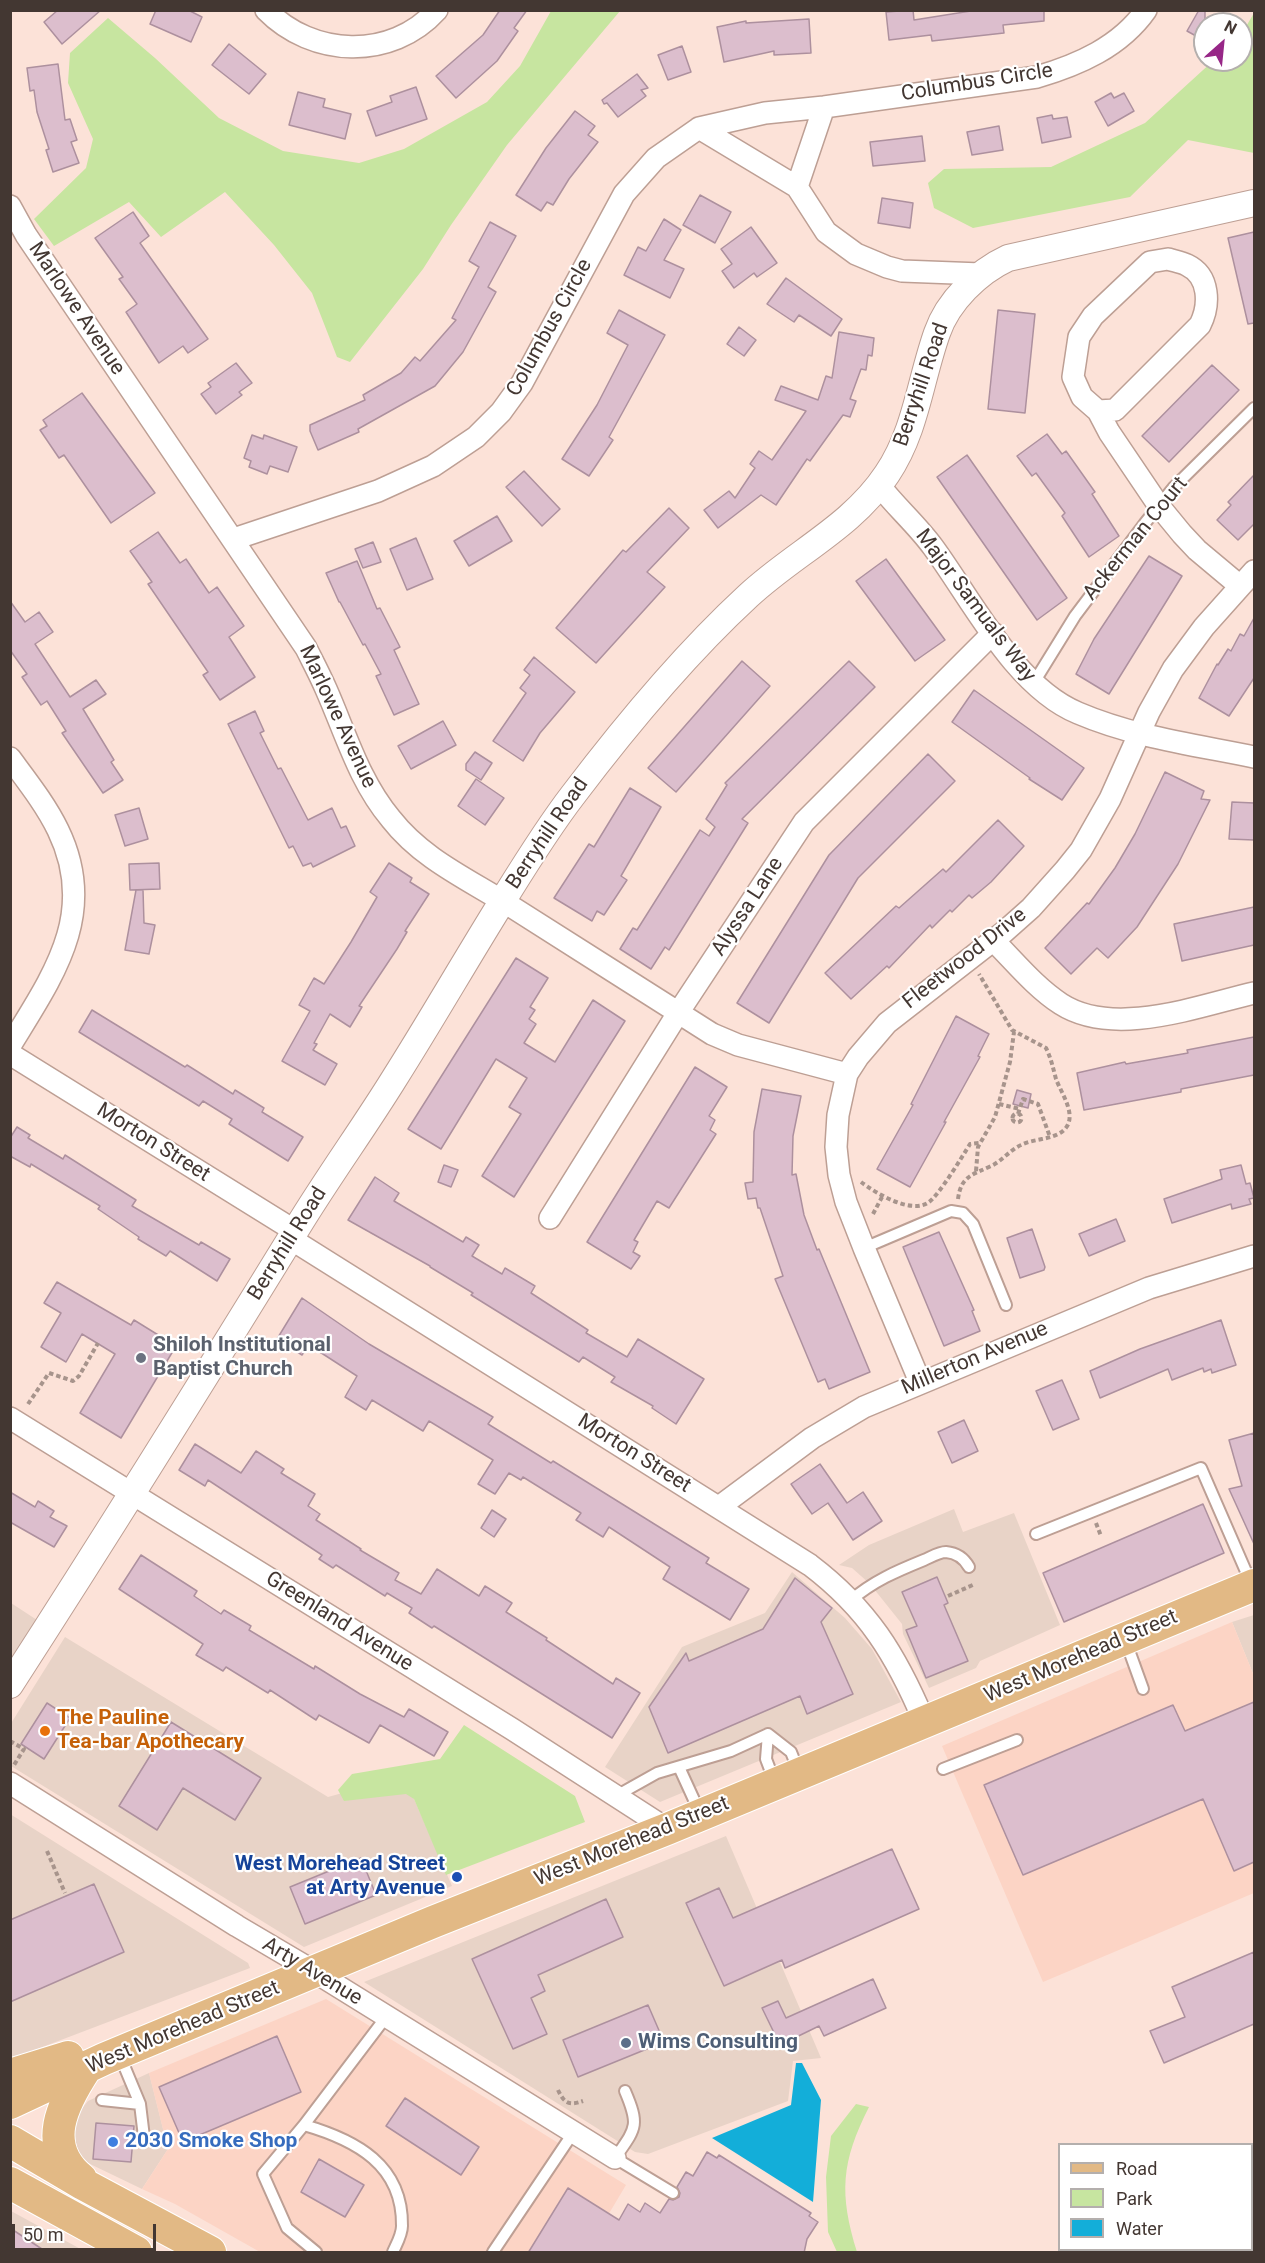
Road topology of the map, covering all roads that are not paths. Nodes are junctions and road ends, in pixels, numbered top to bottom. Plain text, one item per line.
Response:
1 (266, 10) edge
2 (437, 10) edge
3 (1146, 10) edge
4 (824, 107) junction
5 (699, 128) junction
6 (797, 187) junction
7 (1254, 203) edge
8 (10, 206) edge
9 (981, 274) junction
10 (1254, 408) edge
11 (1098, 411) junction
12 (879, 485) junction
13 (1159, 506) junction
14 (234, 539) junction
15 (1247, 579) edge
16 (993, 633) junction
17 (1033, 684) junction
18 (1140, 734) junction
19 (10, 758) edge
20 (1254, 758) edge
21 (503, 901) junction
22 (993, 940) junction
23 (1254, 993) edge
24 (678, 1013) junction
25 (10, 1046) edge
26 (10, 1054) edge
27 (847, 1074) junction
28 (550, 1218) dead end
29 (293, 1235) junction
30 (864, 1248) junction
31 (1254, 1256) edge
32 (1006, 1305) dead end
33 (920, 1382) junction
34 (10, 1418) edge
35 (133, 1494) junction
36 (719, 1507) junction
37 (1036, 1534) dead end
38 (969, 1567) dead end
39 (1254, 1585) edge
40 (850, 1600) junction
41 (1125, 1639) junction
42 (10, 1685) edge
43 (1143, 1689) dead end
44 (924, 1721) junction
45 (768, 1734) junction
46 (1017, 1740) dead end
47 (679, 1767) junction
48 (944, 1769) dead end
49 (11, 1776) edge
50 (787, 1779) junction
51 (616, 1796) junction
52 (701, 1815) junction
53 (667, 1829) junction
54 (315, 1972) junction
55 (386, 2017) junction
56 (103, 2060) junction
57 (10, 2075) edge
58 (625, 2091) dead end
59 (102, 2100) dead end
60 (10, 2103) edge
61 (140, 2104) junction
62 (304, 2125) junction
63 (573, 2133) junction
64 (144, 2137) dead end
65 (10, 2141) edge
66 (615, 2158) junction
67 (10, 2183) edge
68 (673, 2193) dead end
69 (101, 2194) junction
70 (136, 2253) edge
71 (210, 2253) edge
72 (316, 2253) edge
73 (393, 2253) edge
74 (494, 2253) edge

1 - 2 street
3 - 4 street, Columbus Circle
4 - 5 street, Columbus Circle
4 - 6 street
5 - 6 street
5 - 14 street, Columbus Circle
6 - 9 street
7 - 9 street, Berryhill Road
8 - 14 street, Marlowe Avenue
9 - 12 street, Berryhill Road
10 - 13 lane, Ackerman Court
11 - 11 street
11 - 13 street
12 - 16 street, Major Samuals Way
12 - 21 street, Berryhill Road
13 - 15 street
13 - 17 lane, Ackerman Court
14 - 21 street, Marlowe Avenue
15 - 18 street, Fleetwood Drive
16 - 17 street, Major Samuals Way
16 - 24 street, Alyssa Lane
17 - 18 street, Major Samuals Way
18 - 20 street, Major Samuals Way
18 - 22 street, Fleetwood Drive
19 - 25 street
21 - 24 street, Marlowe Avenue
21 - 29 street, Berryhill Road
22 - 23 street
22 - 27 street, Fleetwood Drive
24 - 27 street, Marlowe Avenue
24 - 28 street, Alyssa Lane
26 - 29 street, Morton Street
27 - 30 street, Fleetwood Drive
29 - 35 street, Berryhill Road
29 - 36 street, Morton Street
30 - 32 lane
30 - 33 street, Fleetwood Drive
31 - 33 street, Millerton Avenue
33 - 36 street, Millerton Avenue
34 - 35 street, Greenland Avenue
35 - 42 street, Berryhill Road
35 - 51 street, Greenland Avenue
36 - 40 street, Morton Street
37 - 39 lane
38 - 40 lane
39 - 41 main road, West Morehead Street
40 - 44 street, Morton Street
41 - 43 lane
41 - 44 main road, West Morehead Street
44 - 50 main road, West Morehead Street
45 - 47 lane
45 - 50 lane
45 - 50 lane
46 - 48 lane
47 - 51 lane
47 - 52 lane
49 - 54 street, Arty Avenue
50 - 52 main road, West Morehead Street
51 - 53 street, Greenland Avenue
52 - 53 main road, West Morehead Street
53 - 54 main road, West Morehead Street
54 - 55 street, Arty Avenue
54 - 56 main road, West Morehead Street
55 - 62 lane
55 - 63 street, Arty Avenue
56 - 57 main road
56 - 60 main road, West Morehead Street
56 - 61 lane
56 - 69 main road
58 - 66 lane
59 - 61 lane
61 - 64 lane
62 - 72 lane
62 - 73 lane
63 - 66 street, Arty Avenue
63 - 74 lane
65 - 69 main road
66 - 68 lane
67 - 70 main road
69 - 71 main road

